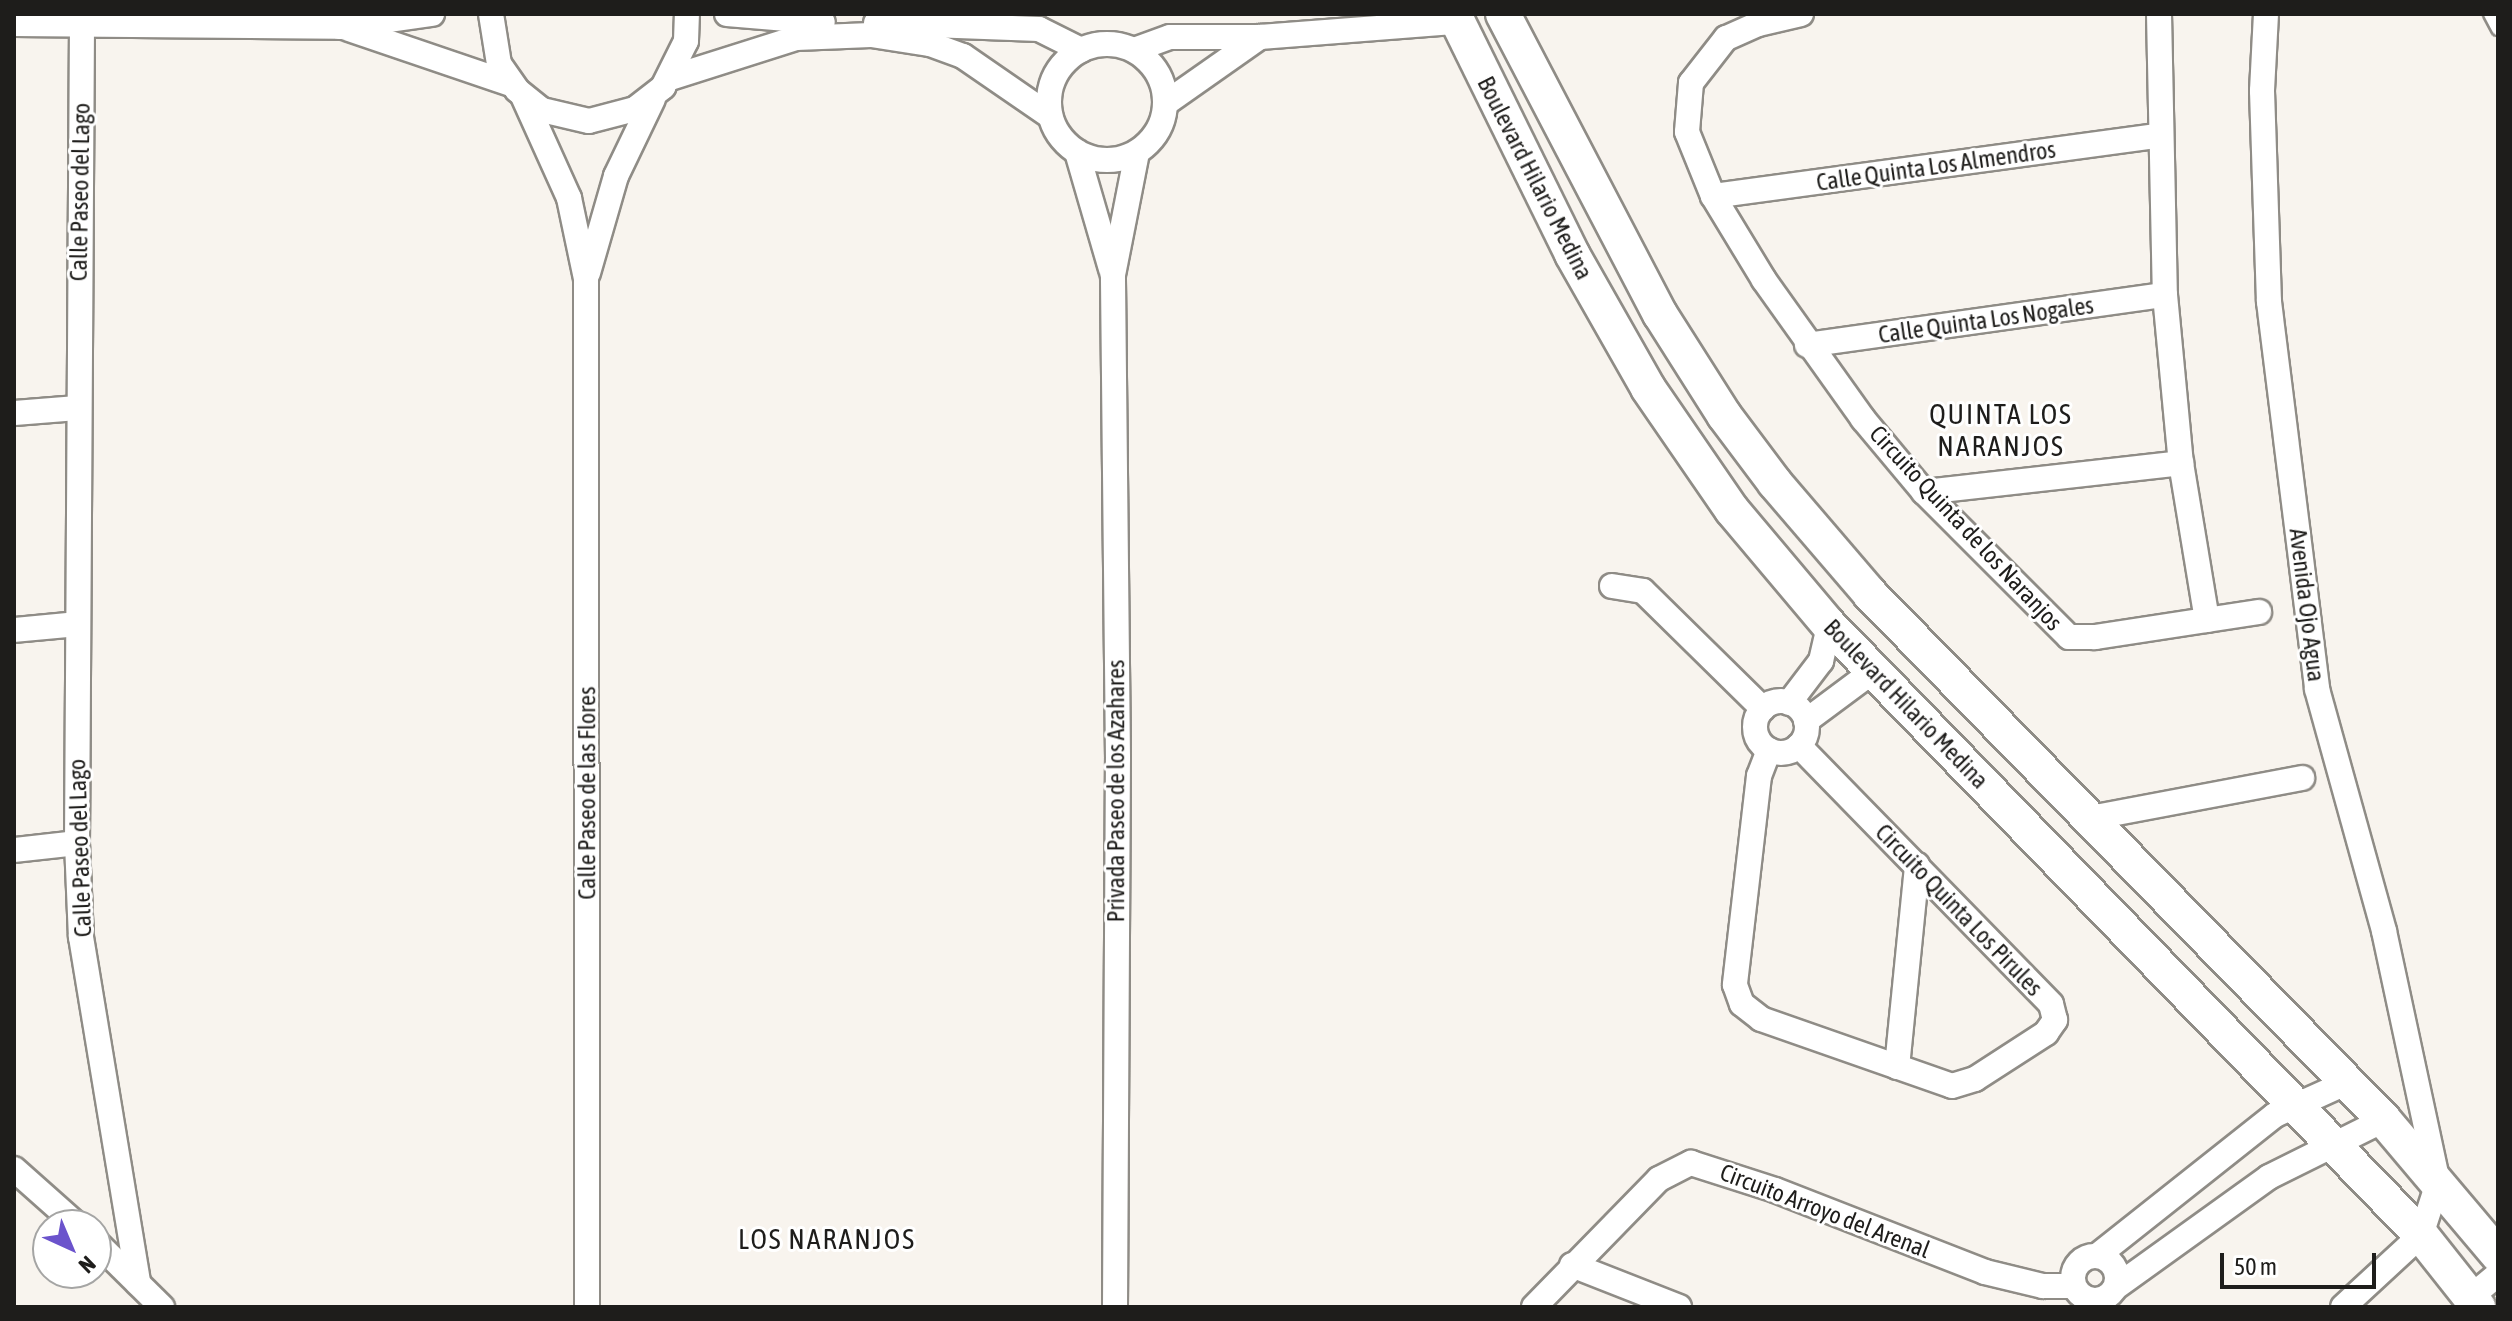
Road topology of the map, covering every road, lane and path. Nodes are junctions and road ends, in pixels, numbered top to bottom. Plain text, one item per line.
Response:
1 (432, 14) edge
2 (491, 14) edge
3 (687, 14) edge
4 (727, 14) edge
5 (1503, 14) edge
6 (1801, 14) edge
7 (2159, 14) edge
8 (2266, 14) edge
9 (2490, 14) edge
10 (1455, 18) edge
11 (14, 24) edge
12 (82, 24) junction
13 (339, 27) junction
14 (2498, 29) edge
15 (1260, 37) junction
16 (1081, 50) junction
17 (1134, 50) junction
18 (662, 87) junction
19 (517, 90) junction
20 (1166, 103) junction
21 (1050, 116) junction
22 (2158, 136) junction
23 (1077, 152) junction
24 (1137, 153) junction
25 (1713, 196) junction
26 (1113, 275) junction
27 (586, 279) junction
28 (2165, 295) junction
29 (1807, 345) junction
30 (78, 408) junction
31 (14, 413) edge
32 (1724, 415) junction
33 (1684, 444) junction
34 (2181, 463) junction
35 (1924, 492) junction
36 (1612, 586) dead end
37 (2259, 612) dead end
38 (2207, 620) junction
39 (77, 624) junction
40 (1829, 625) junction
41 (14, 630) edge
42 (1873, 671) junction
43 (1789, 703) junction
44 (1763, 709) junction
45 (1806, 721) junction
46 (1799, 746) junction
47 (1769, 750) junction
48 (2302, 778) dead end
49 (2090, 818) junction
50 (77, 843) junction
51 (14, 850) edge
52 (1917, 865) junction
53 (2189, 922) junction
54 (2153, 959) junction
55 (1897, 1067) junction
56 (2346, 1083) junction
57 (2296, 1103) junction
58 (2384, 1120) junction
59 (2334, 1142) junction
60 (14, 1169) edge
61 (2438, 1183) junction
62 (59, 1209) edge
63 (2421, 1235) junction
64 (2498, 1255) edge
65 (2097, 1256) junction
66 (112, 1258) edge
67 (1572, 1265) junction
68 (2498, 1274) edge
69 (138, 1283) junction
70 (2116, 1287) junction
71 (2081, 1297) edge
72 (2475, 1301) edge
73 (162, 1307) edge
74 (587, 1307) edge
75 (1115, 1307) edge
76 (1534, 1307) edge
77 (1679, 1307) edge
78 (2343, 1307) edge

1 - 13 street
2 - 19 street, Calle Paseo de las Flores
3 - 18 street, Calle Paseo de las Flores
4 - 16 street
5 - 32 street, Boulevard Hilario Medina
6 - 25 street, Circuito Quinta de los Naranjos
7 - 22 street
8 - 61 street, Avenida Ojo Agua
9 - 14 lane
10 - 15 street
10 - 33 street, Boulevard Hilario Medina
11 - 12 street
12 - 13 street
12 - 30 street, Calle Paseo del Lago
13 - 19 street
15 - 17 street
15 - 20 street
16 - 17 street
16 - 21 street
17 - 20 street
18 - 19 street
18 - 21 street
18 - 27 street, Calle Paseo de las Flores
19 - 27 street, Calle Paseo de las Flores
20 - 24 street
21 - 23 street
22 - 25 street, Calle Quinta Los Almendros
22 - 28 street
23 - 24 street
23 - 26 street, Privada Paseo de los Azahares
24 - 26 street, Privada Paseo de los Azahares
25 - 29 street, Circuito Quinta de los Naranjos
26 - 75 street, Privada Paseo de los Azahares
27 - 74 street, Calle Paseo de las Flores
28 - 29 street, Calle Quinta Los Nogales
28 - 34 street
29 - 35 street, Circuito Quinta de los Naranjos
30 - 31 street
30 - 39 street, Calle Paseo del Lago
32 - 33 street
32 - 49 street, Boulevard Hilario Medina
33 - 40 street, Boulevard Hilario Medina
34 - 35 street
34 - 38 street
35 - 38 street, Circuito Quinta de los Naranjos
36 - 44 street
37 - 38 street, Circuito Quinta de los Naranjos
39 - 41 street
39 - 50 street, Calle Paseo del Lago
40 - 42 street, Boulevard Hilario Medina
40 - 43 street
42 - 45 street
42 - 54 street, Boulevard Hilario Medina
43 - 44 street
43 - 45 street
44 - 47 street
45 - 46 street
46 - 47 street
46 - 52 street, Circuito Quinta Los Pirules
47 - 55 street, Circuito Quinta Los Pirules
48 - 49 street
49 - 53 street, Boulevard Hilario Medina
50 - 51 street
50 - 69 street, Calle Paseo del Lago
52 - 55 street
52 - 55 street, Circuito Quinta Los Pirules
53 - 54 street
53 - 56 street, Boulevard Hilario Medina
54 - 57 street, Boulevard Hilario Medina
56 - 57 street
56 - 58 street, Boulevard Hilario Medina
57 - 59 street, Boulevard Hilario Medina
57 - 65 street
58 - 59 street
58 - 61 street, Boulevard Hilario Medina
59 - 63 street, Boulevard Hilario Medina
59 - 70 street
60 - 62 street
61 - 63 street
61 - 64 street, Boulevard Hilario Medina
63 - 72 street, Boulevard Hilario Medina
63 - 78 street
65 - 70 street
65 - 71 street
66 - 69 street
67 - 71 street, Circuito Arroyo del Arenal
67 - 76 street, Circuito Arroyo del Arenal
67 - 77 street
68 - 72 street
69 - 73 street
70 - 71 street

